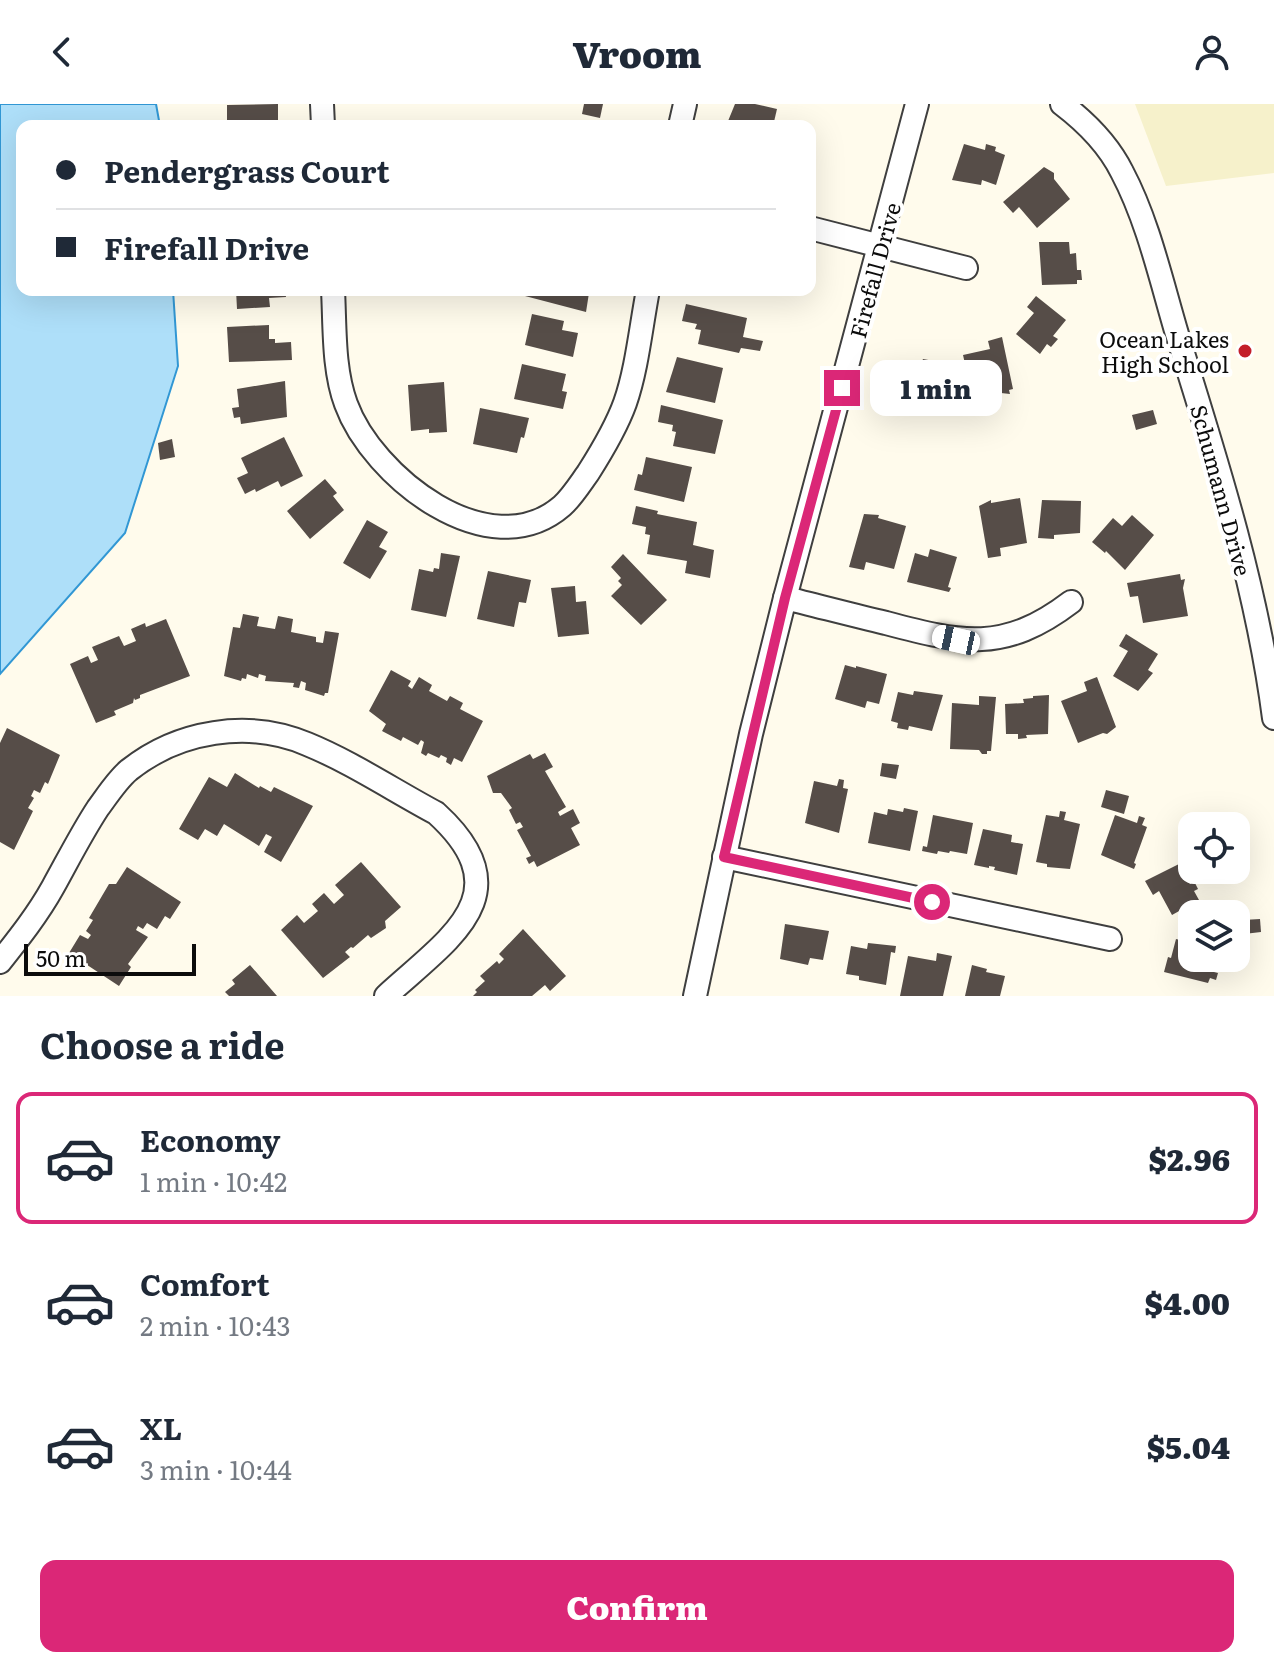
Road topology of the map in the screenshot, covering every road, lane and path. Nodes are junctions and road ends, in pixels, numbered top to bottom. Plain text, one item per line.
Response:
1 (917, 104) edge
2 (1062, 104) edge
3 (816, 230) edge
4 (881, 246) junction
5 (966, 268) dead end
6 (333, 296) edge
7 (647, 296) edge
8 (785, 598) junction
9 (1071, 602) dead end
10 (1274, 718) edge
11 (724, 857) junction
12 (1110, 939) dead end
13 (0, 962) edge
14 (386, 996) edge
15 (695, 996) edge

1 - 4 street, Firefall Drive
2 - 10 street, Schumann Drive
3 - 4 street
4 - 5 street
4 - 8 street, Firefall Drive
6 - 7 street
8 - 9 street
8 - 11 street, Firefall Drive
11 - 12 street
11 - 15 street, Firefall Drive
13 - 14 street

